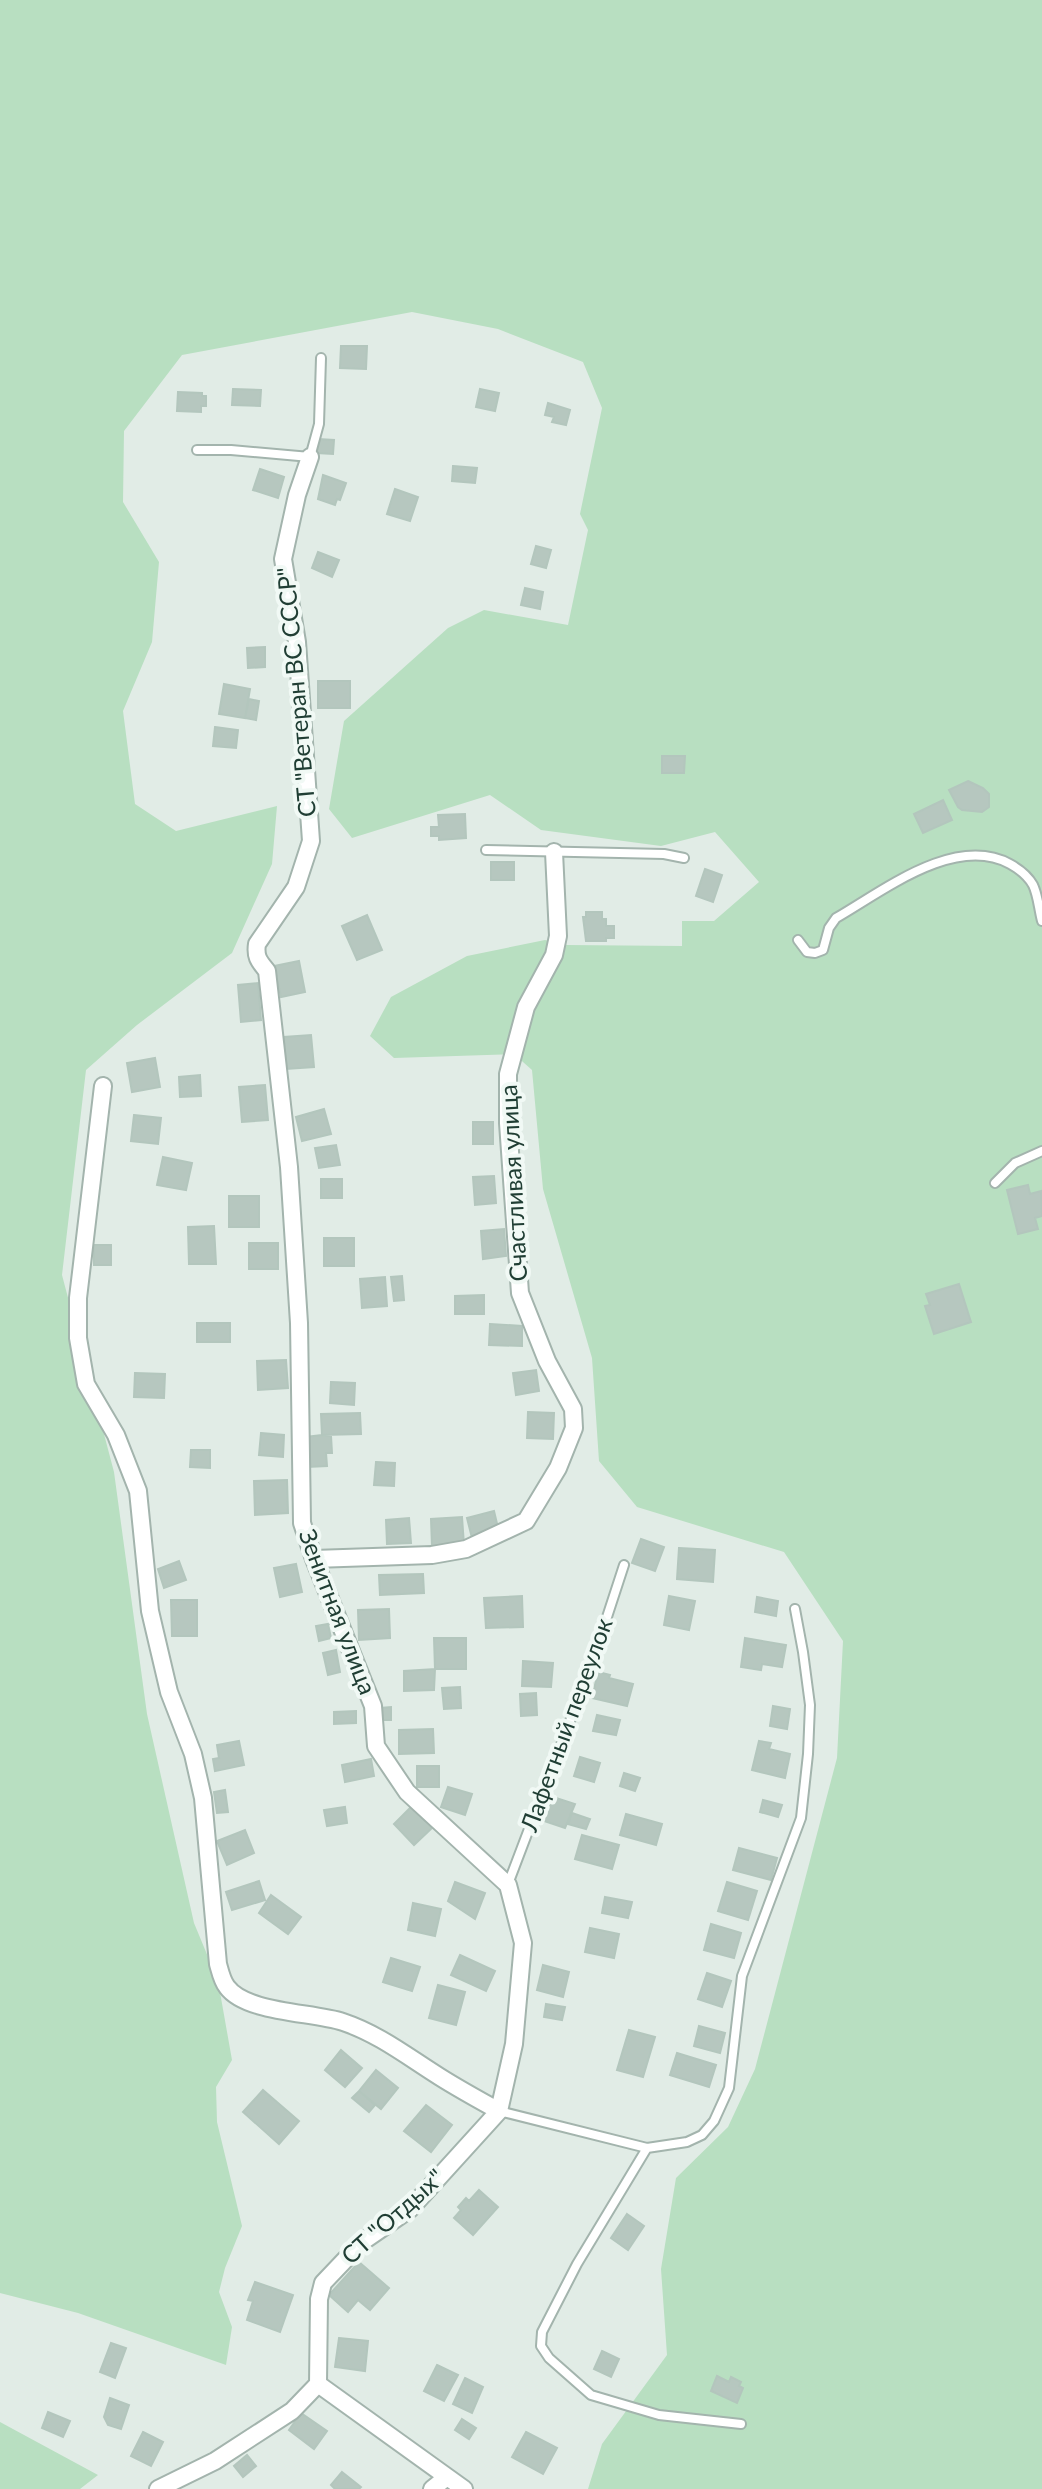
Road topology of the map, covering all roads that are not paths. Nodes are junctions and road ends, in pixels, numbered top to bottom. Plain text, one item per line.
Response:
1 (321, 358) dead end
2 (197, 450) dead end
3 (310, 457) junction
4 (486, 850) dead end
5 (554, 852) junction
6 (684, 858) dead end
7 (1042, 921) edge
8 (798, 940) dead end
9 (259, 963) joint
10 (103, 1086) dead end
11 (1042, 1151) edge
12 (995, 1183) dead end
13 (314, 1559) junction
14 (624, 1565) dead end
15 (795, 1609) dead end
16 (508, 1885) junction
17 (499, 2111) junction
18 (647, 2148) junction
19 (318, 2384) junction
20 (741, 2424) dead end
21 (447, 2477) junction
22 (158, 2489) edge
23 (432, 2489) edge
24 (464, 2489) edge

1 - 3 lane
2 - 3 lane
3 - 9 street, СТ "Ветеран ВС СССР"
4 - 5 lane
5 - 6 lane
5 - 13 street, Счастливая улица
7 - 8 lane
9 - 13 street, Зенитная улица
10 - 17 street
11 - 12 lane
13 - 16 street, Зенитная улица
14 - 16 lane, Лафетный переулок
15 - 18 lane
16 - 17 street
17 - 18 lane
17 - 19 street, СТ "Отдых"
18 - 20 lane
19 - 21 street
19 - 22 street
21 - 23 street
21 - 24 street

